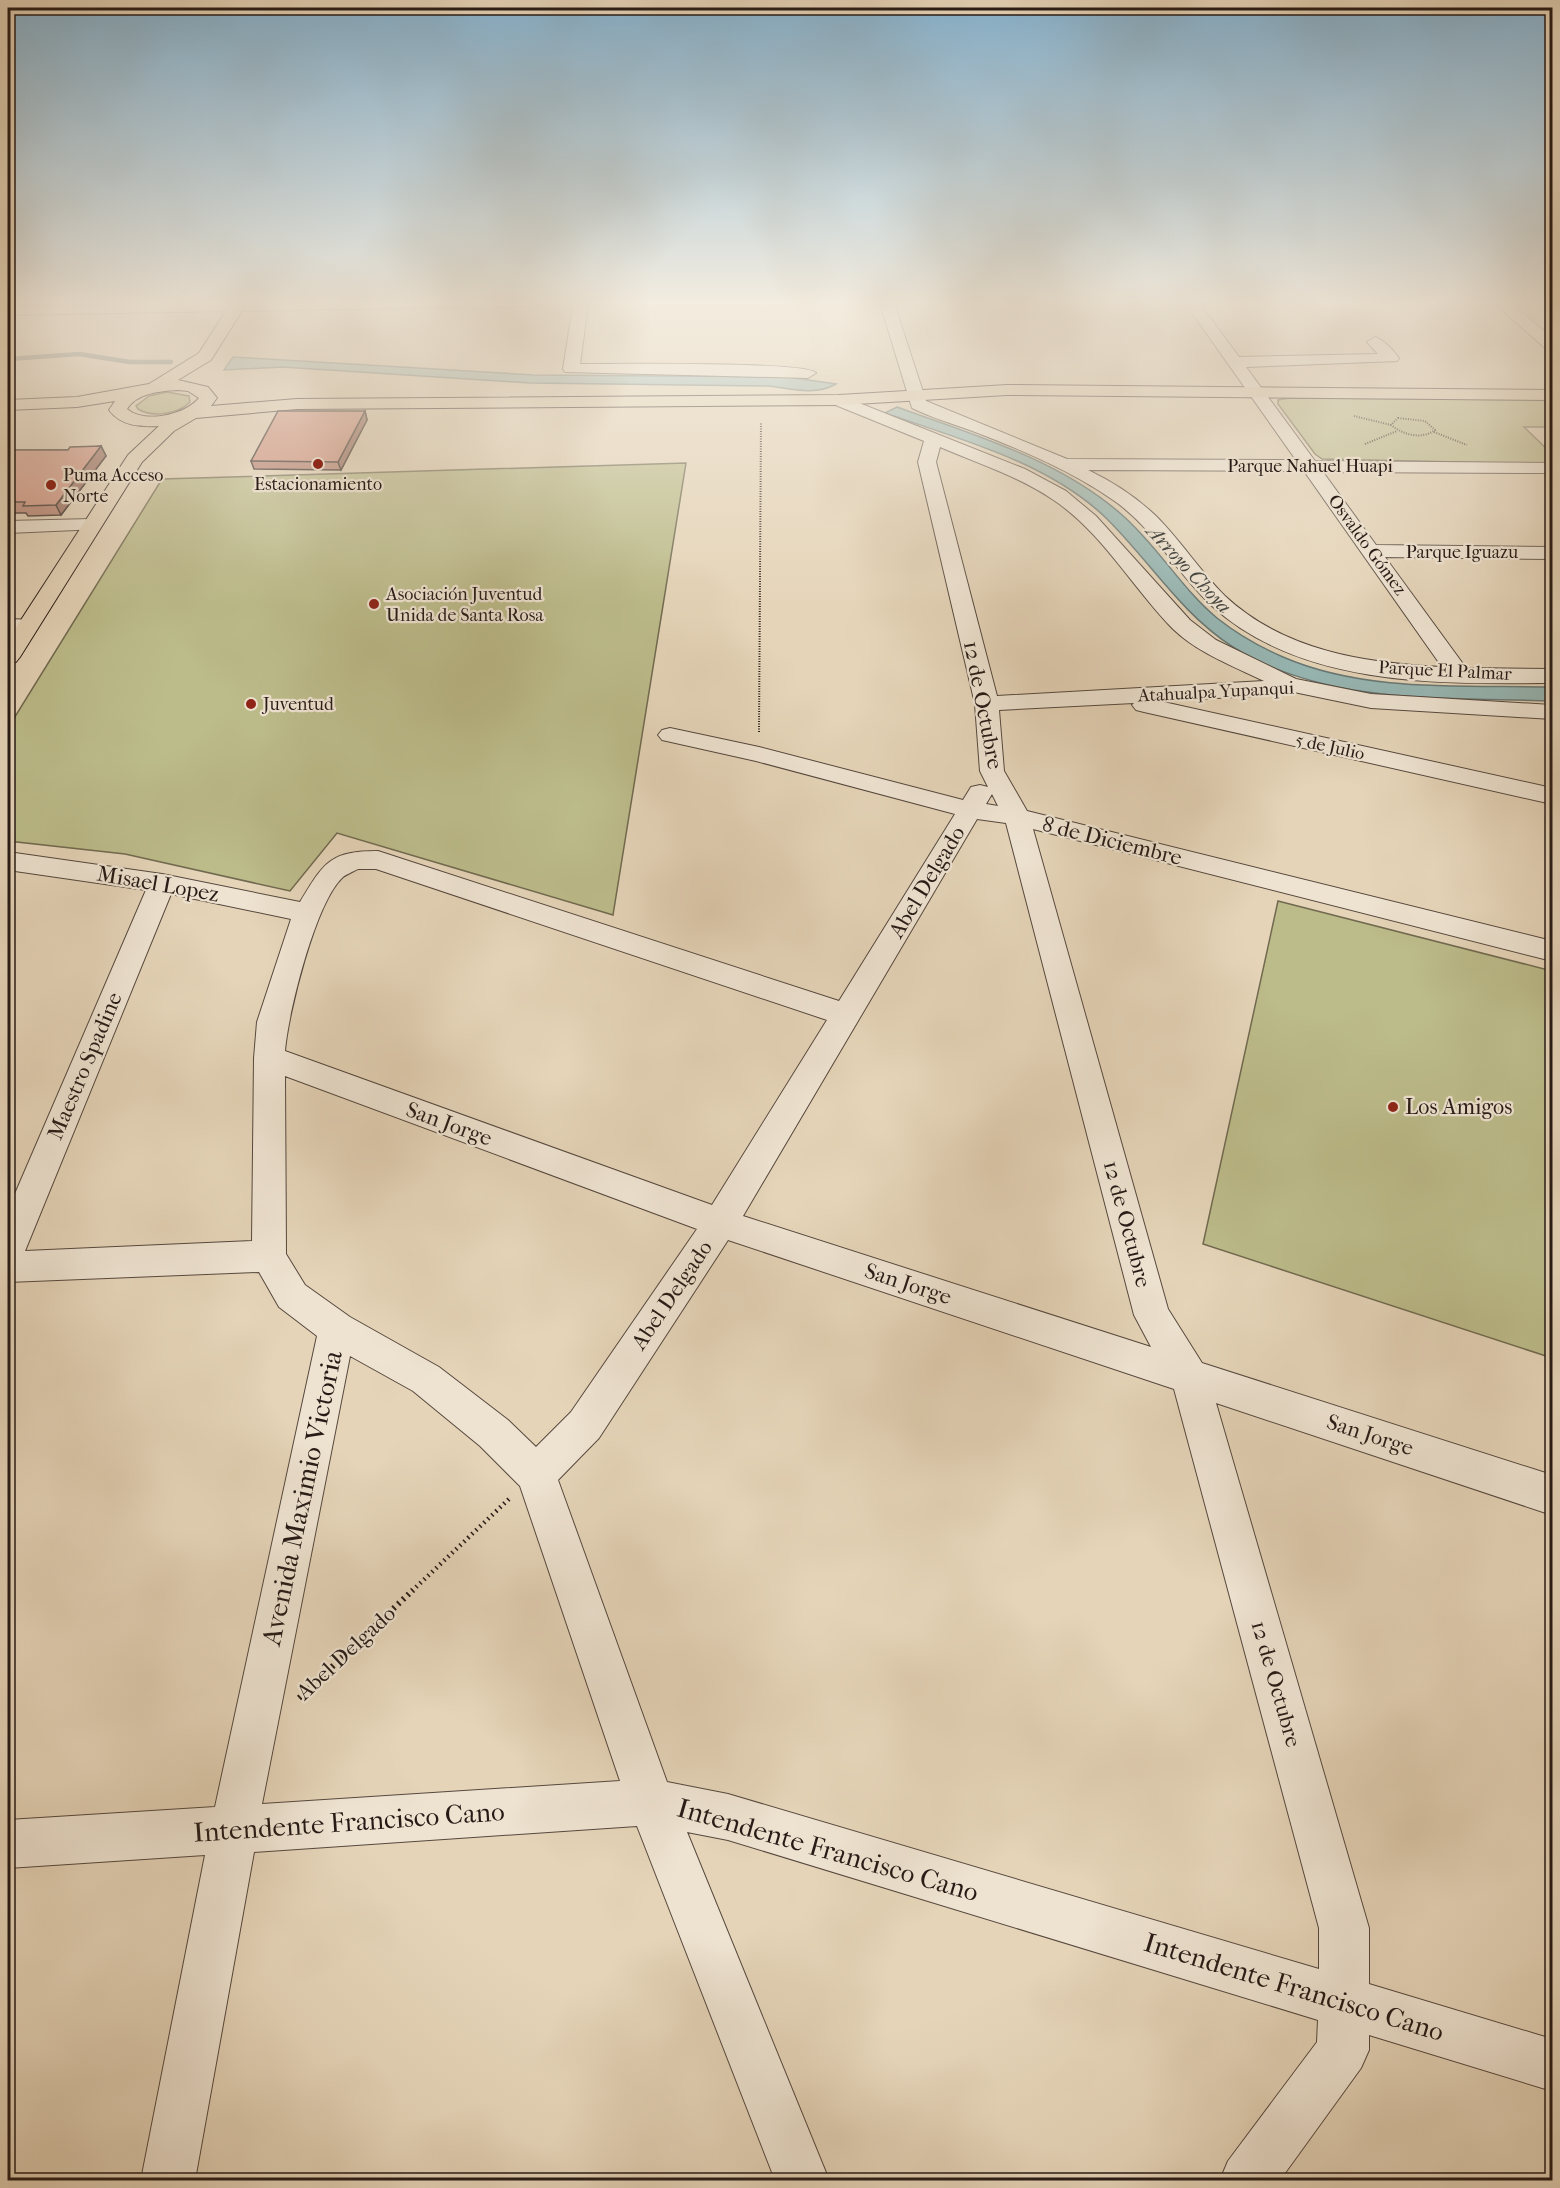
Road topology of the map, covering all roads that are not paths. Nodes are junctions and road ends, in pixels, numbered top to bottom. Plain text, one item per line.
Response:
1 (76, 402) edge
2 (123, 402) edge
3 (206, 402) edge
4 (282, 402) edge
5 (732, 402) edge
6 (844, 402) edge
7 (917, 402) edge
8 (1264, 402) edge
9 (57, 404) junction
10 (297, 404) junction
11 (8, 405) edge
12 (187, 414) junction
13 (125, 416) junction
14 (933, 440) junction
15 (135, 459) junction
16 (1068, 464) junction
17 (1310, 466) junction
18 (1552, 468) edge
19 (92, 525) junction
20 (8, 527) edge
21 (1372, 551) junction
22 (1552, 553) edge
23 (18, 625) edge
24 (8, 657) edge
25 (1459, 674) junction
26 (1552, 676) edge
27 (1289, 684) junction
28 (1108, 698) junction
29 (987, 704) junction
30 (1552, 712) edge
31 (670, 735) dead end
32 (992, 771) junction
33 (1552, 796) edge
34 (971, 810) junction
35 (1017, 817) junction
36 (8, 861) edge
37 (162, 883) junction
38 (308, 913) junction
39 (1552, 951) edge
40 (846, 1015) junction
41 (269, 1058) junction
42 (720, 1223) junction
43 (8, 1249) edge
44 (269, 1256) junction
45 (8, 1267) edge
46 (337, 1329) junction
47 (1189, 1375) junction
48 (536, 1474) junction
49 (1552, 1495) edge
50 (651, 1802) junction
51 (234, 1829) junction
52 (8, 1845) edge
53 (1344, 2001) junction
54 (1552, 2065) edge
55 (168, 2181) edge
56 (802, 2181) edge
57 (1247, 2181) edge

1 - 9 main road
2 - 13 main road
3 - 12 main road
4 - 10 main road
5 - 10 main road
6 - 14 street
7 - 16 street
8 - 17 street, Osvaldo Gómez
9 - 11 main road
9 - 13 main road
10 - 12 main road
12 - 13 main road
12 - 15 main road
13 - 15 main road
14 - 27 street
14 - 29 street, 12 de Octubre
15 - 19 main road
16 - 17 street, Parque Nahuel Huapi
16 - 25 street, Parque El Palmar
17 - 18 street, Parque Nahuel Huapi
17 - 21 street, Osvaldo Gómez
19 - 20 street
19 - 23 main road
21 - 22 street, Parque Iguazu
21 - 25 street, Osvaldo Gómez
23 - 24 main road
25 - 26 street, Parque El Palmar
27 - 28 street, Atahualpa Yupanqui
27 - 30 street, Atahualpa Yupanqui
28 - 29 street, Atahualpa Yupanqui
28 - 33 street, 5 de Julio
29 - 32 street, 12 de Octubre
31 - 34 street, 8 de Diciembre
32 - 34 street, Abel Delgado
32 - 35 street, 12 de Octubre
34 - 35 street, 8 de Diciembre
34 - 40 street, Abel Delgado
35 - 39 street, 8 de Diciembre
35 - 47 street, 12 de Octubre
36 - 37 street, Misael Lopez
37 - 38 street, Misael Lopez
37 - 43 street, Maestro Spadine
38 - 40 street, Avenida Maximio Victoria
38 - 41 street, Avenida Maximio Victoria
40 - 42 street, Abel Delgado
41 - 42 street, San Jorge
41 - 44 street, Avenida Maximio Victoria
42 - 47 street, San Jorge
42 - 48 street, Abel Delgado
44 - 45 street
44 - 46 street, Avenida Maximio Victoria
46 - 48 street
46 - 51 street, Avenida Maximio Victoria
47 - 49 street, San Jorge
47 - 53 street, 12 de Octubre
48 - 50 street
50 - 51 street, Intendente Francisco Cano
50 - 53 street, Intendente Francisco Cano
50 - 56 street
51 - 52 street, Intendente Francisco Cano
51 - 55 street, Avenida Maximio Victoria
53 - 54 street, Intendente Francisco Cano
53 - 57 street, 12 de Octubre

